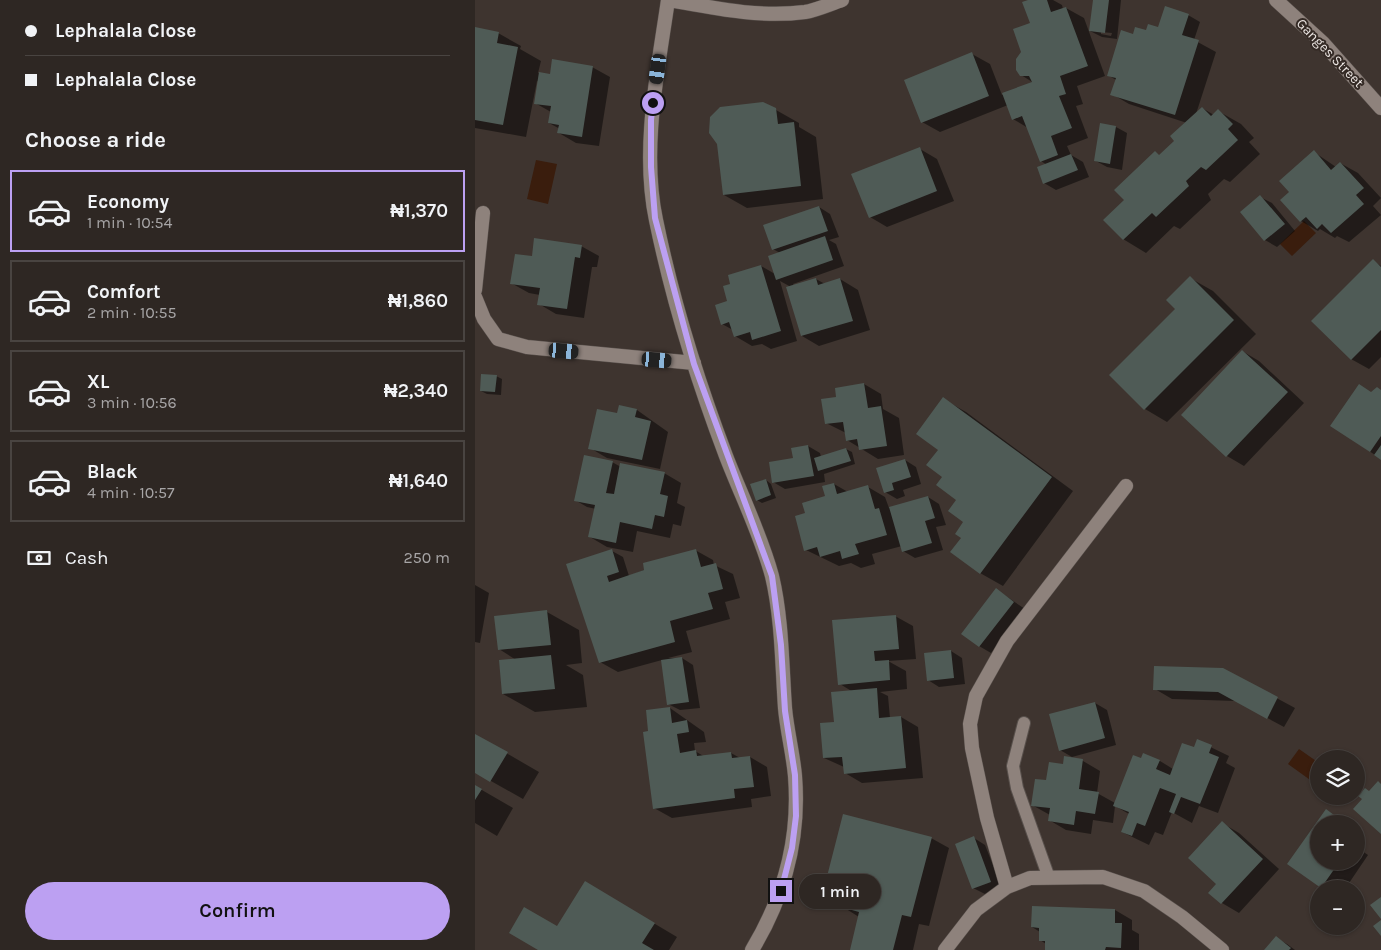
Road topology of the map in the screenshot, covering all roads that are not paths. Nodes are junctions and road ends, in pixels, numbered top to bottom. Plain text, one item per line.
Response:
1 (668, 0) edge
2 (842, 0) edge
3 (1276, 0) edge
4 (1381, 108) edge
5 (483, 213) dead end
6 (475, 290) edge
7 (475, 297) edge
8 (694, 364) junction
9 (1126, 486) dead end
10 (1024, 723) dead end
11 (1049, 878) junction
12 (1007, 887) junction
13 (752, 950) edge
14 (945, 950) edge
15 (1221, 950) edge

1 - 2 street
1 - 8 street
3 - 4 street, Ganges Street
5 - 6 street
7 - 8 street
8 - 13 street
9 - 12 street
10 - 11 lane
11 - 12 street
11 - 15 street
12 - 14 street

